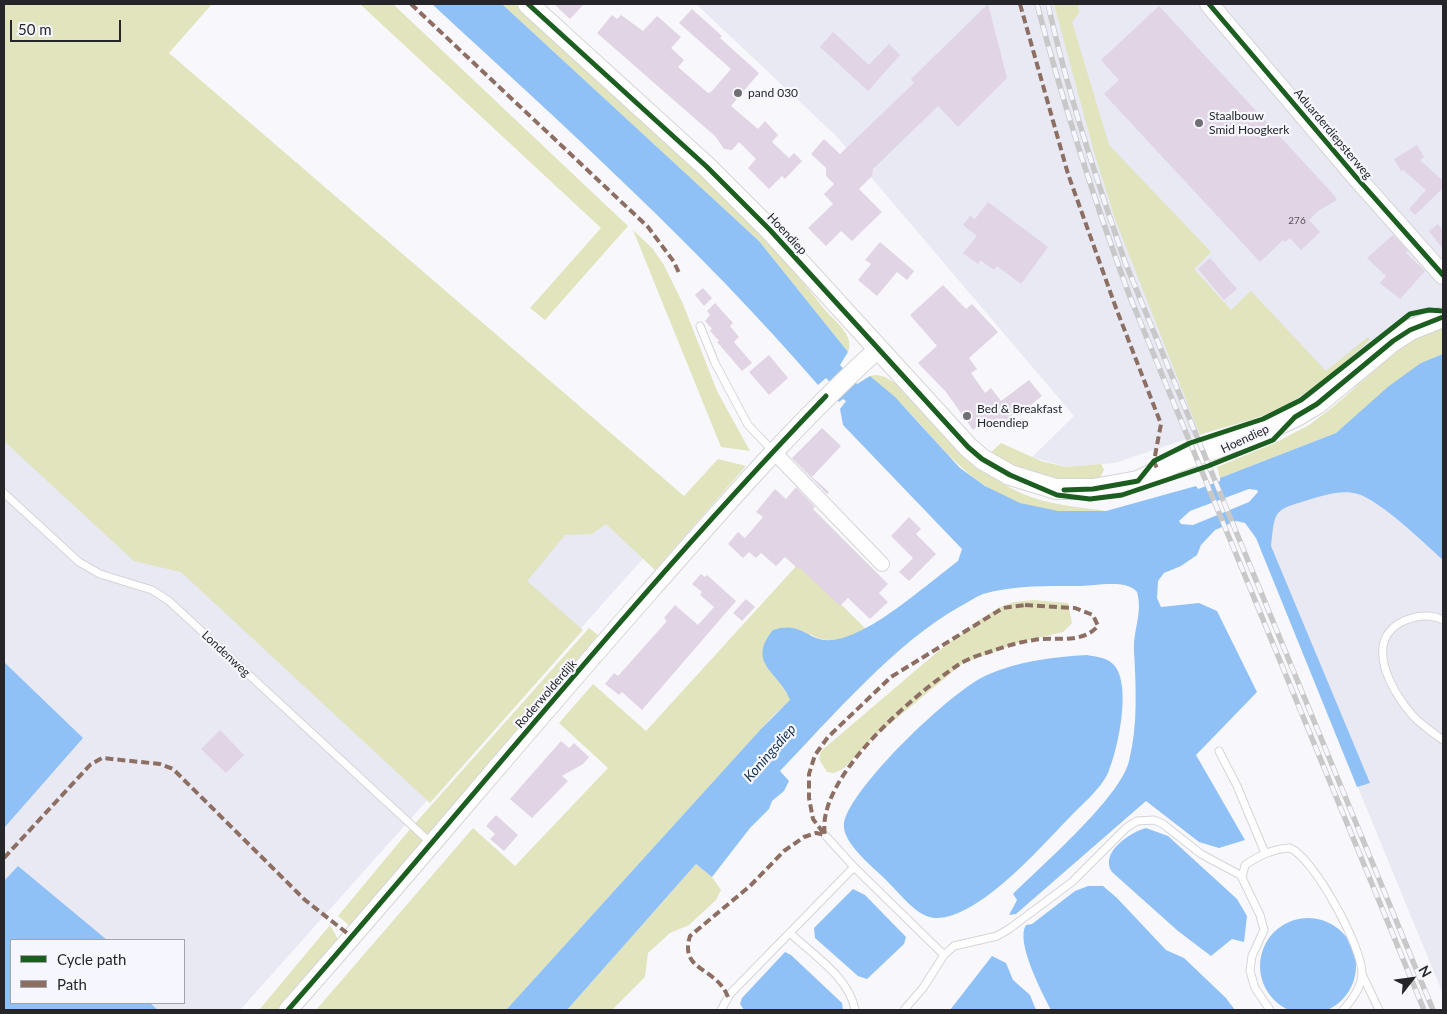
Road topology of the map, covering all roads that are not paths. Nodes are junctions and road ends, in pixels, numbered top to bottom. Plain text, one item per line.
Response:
1 (528, 4) edge
2 (1209, 4) edge
3 (1443, 275) edge
4 (1443, 317) edge
5 (700, 326) dead end
6 (878, 349) junction
7 (773, 451) junction
8 (4, 493) edge
9 (882, 564) dead end
10 (1443, 620) edge
11 (1443, 740) edge
12 (1219, 751) dead end
13 (824, 835) dead end
14 (431, 844) junction
15 (1265, 853) junction
16 (854, 867) junction
17 (1242, 876) junction
18 (790, 933) junction
19 (944, 955) junction
20 (1362, 974) junction
21 (288, 1010) edge
22 (721, 1010) edge
23 (855, 1010) edge
24 (904, 1010) edge
25 (1270, 1010) edge
26 (1343, 1010) edge
27 (1380, 1010) edge

1 - 6 main road, Hoendiep
2 - 3 street, Aduarderdiepsterweg
4 - 6 main road, Hoendiep
5 - 7 lane
6 - 7 street, Roderwolderdijk
7 - 9 street
7 - 14 street, Roderwolderdijk
8 - 14 lane, Londenweg
10 - 11 lane
12 - 15 lane
13 - 16 lane
14 - 21 street, Roderwolderdijk
15 - 17 lane
15 - 20 lane
16 - 18 lane
16 - 19 lane
17 - 19 lane
17 - 25 lane
18 - 22 lane
18 - 23 lane
19 - 24 lane
20 - 26 lane
20 - 27 lane

